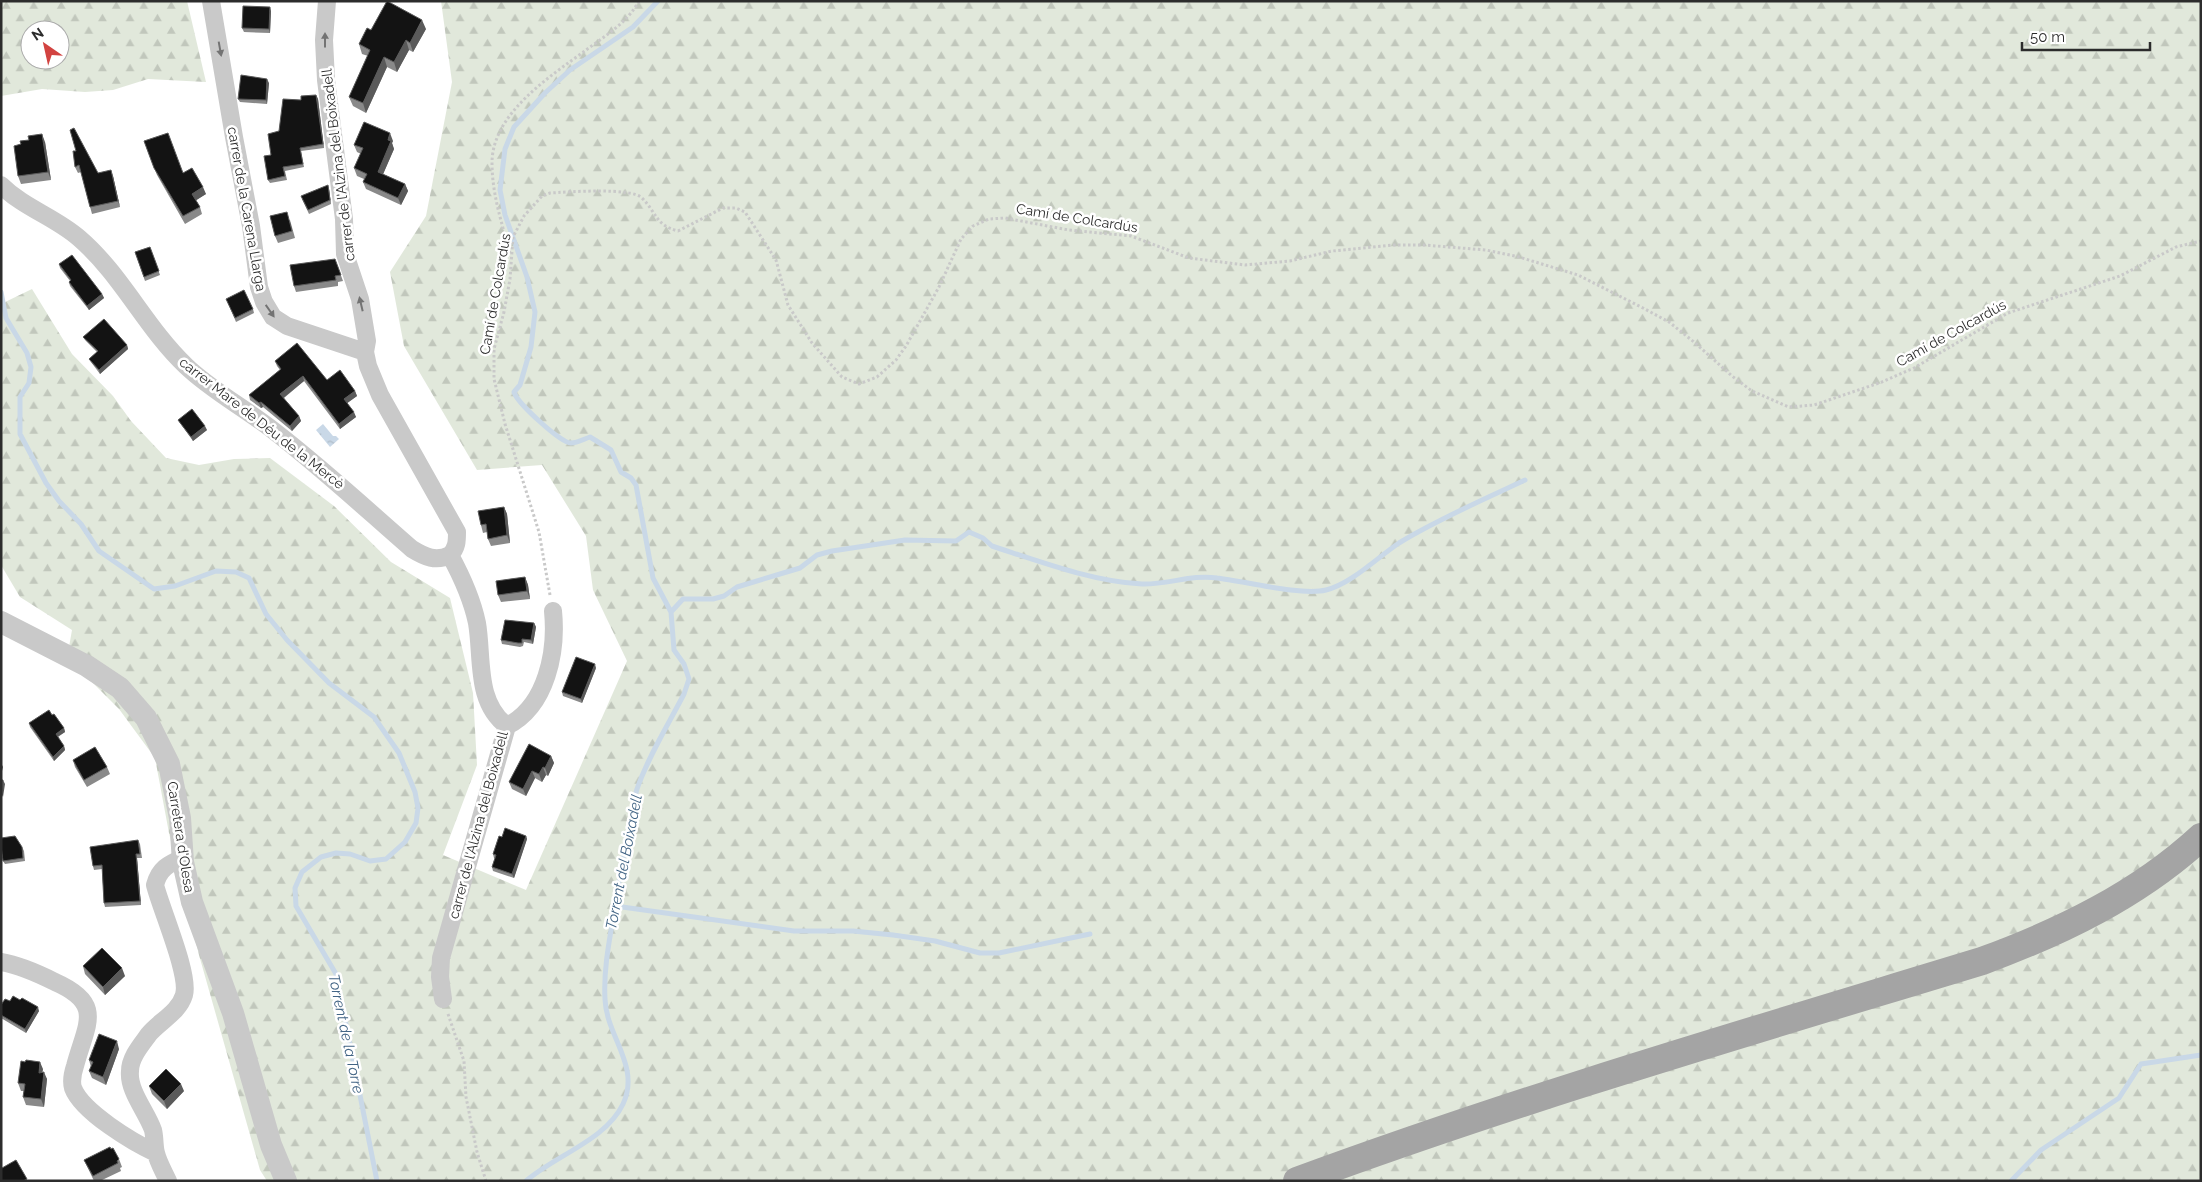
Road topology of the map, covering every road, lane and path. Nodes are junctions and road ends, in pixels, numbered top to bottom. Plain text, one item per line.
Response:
1 (211, 1) edge
2 (327, 1) edge
3 (639, 1) edge
4 (1, 185) edge
5 (2201, 241) edge
6 (510, 256) junction
7 (365, 352) junction
8 (450, 555) junction
9 (553, 610) joint
10 (1, 622) edge
11 (507, 726) junction
12 (2201, 837) edge
13 (2201, 856) edge
14 (183, 858) junction
15 (1, 962) edge
16 (443, 999) joint
17 (156, 1153) junction
18 (168, 1181) edge
19 (286, 1181) edge
20 (486, 1181) edge
21 (1297, 1181) edge
22 (1342, 1181) edge

1 -> 7 street, carrer de la Carena Llarga
7 -> 2 street, carrer de l'Alzina del Boixadell
3 - 6 path
4 - 8 street, carrer Mare de Déu de la Mercè
5 - 6 path, Camí de Colcardús
6 - 9 path, Camí de Colcardús
7 - 8 street, carrer de l'Alzina del Boixadell
8 - 11 street, carrer de l'Alzina del Boixadell
9 - 11 street
10 - 14 street, Carretera d'Olesa
11 - 16 street, carrer de l'Alzina del Boixadell
12 - 21 main road
13 - 22 main road
14 - 17 street
14 - 19 street, Carretera d'Olesa
15 - 17 street
16 - 20 path
17 - 18 street

